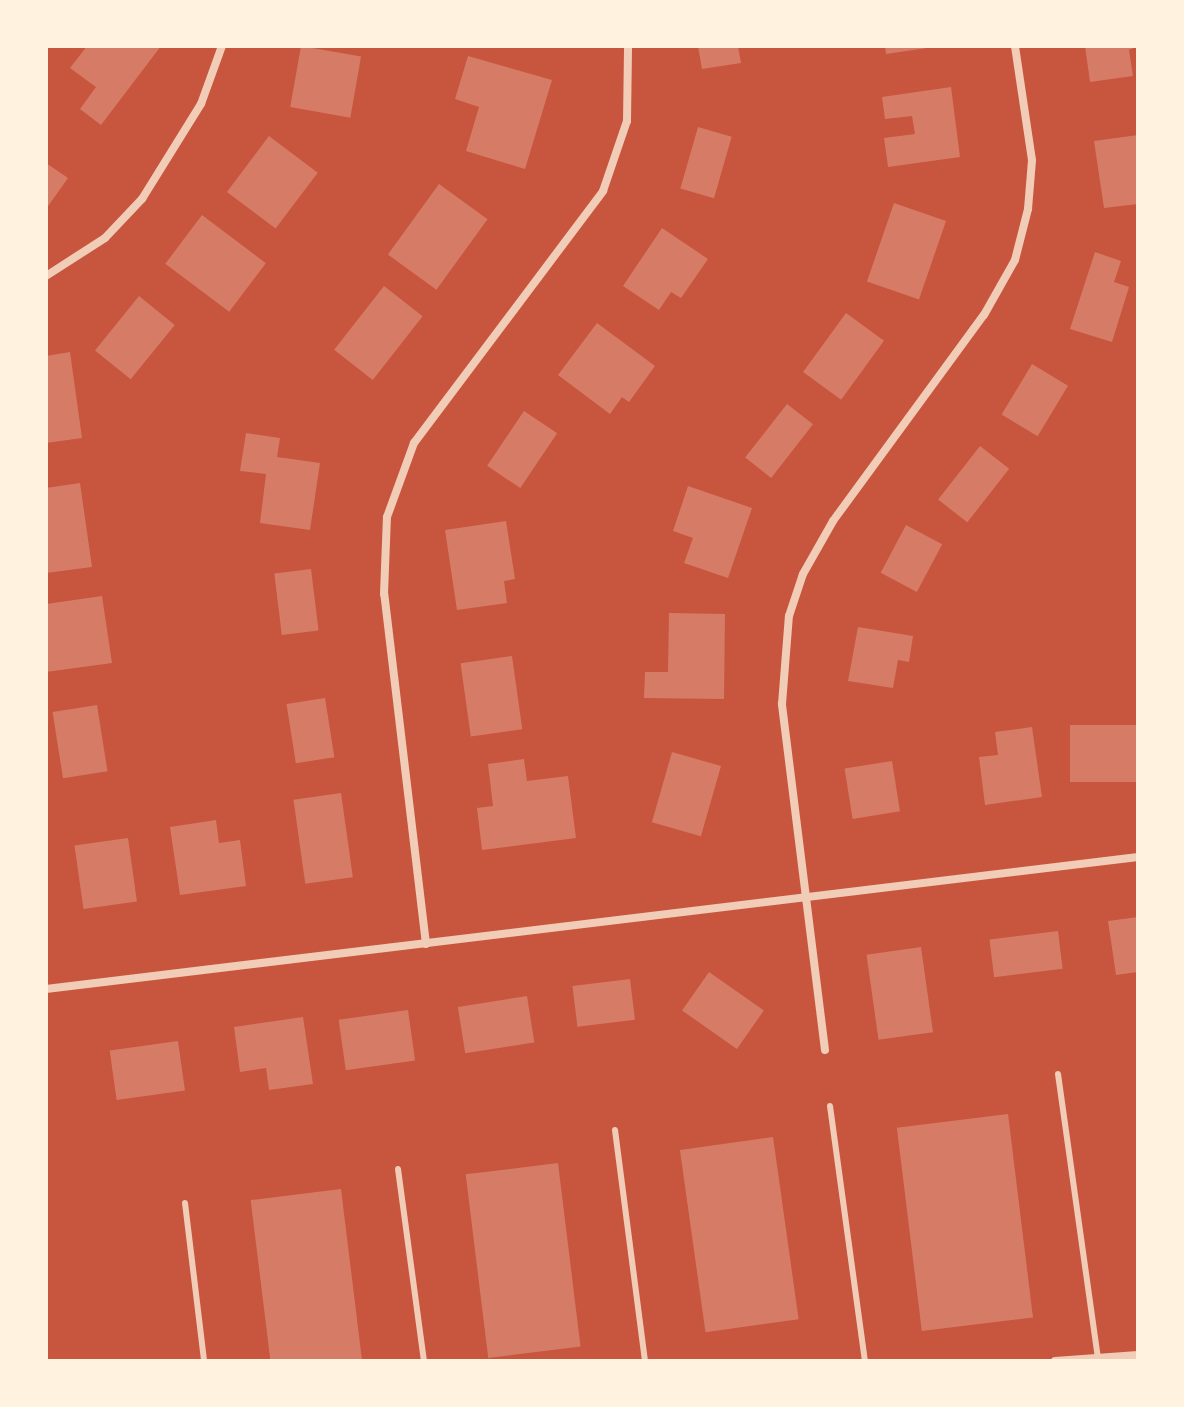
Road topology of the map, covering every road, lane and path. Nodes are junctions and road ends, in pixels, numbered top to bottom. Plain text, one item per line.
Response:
1 (222, 46) edge
2 (628, 46) edge
3 (1015, 46) edge
4 (46, 276) edge
5 (1138, 857) edge
6 (805, 898) junction
7 (426, 944) junction
8 (46, 989) edge
9 (825, 1050) dead end
10 (1058, 1074) dead end
11 (830, 1106) dead end
12 (615, 1130) dead end
13 (398, 1169) dead end
14 (185, 1203) dead end
15 (1138, 1355) edge
16 (1098, 1358) junction
17 (204, 1361) edge
18 (424, 1361) edge
19 (645, 1361) edge
20 (865, 1361) edge
21 (1055, 1361) edge

1 - 4 street
2 - 7 street
3 - 6 street
5 - 6 street
6 - 7 street
6 - 9 street
7 - 8 street
10 - 16 lane
11 - 20 lane
12 - 19 lane
13 - 18 lane
14 - 17 lane
15 - 16 street
16 - 21 street

